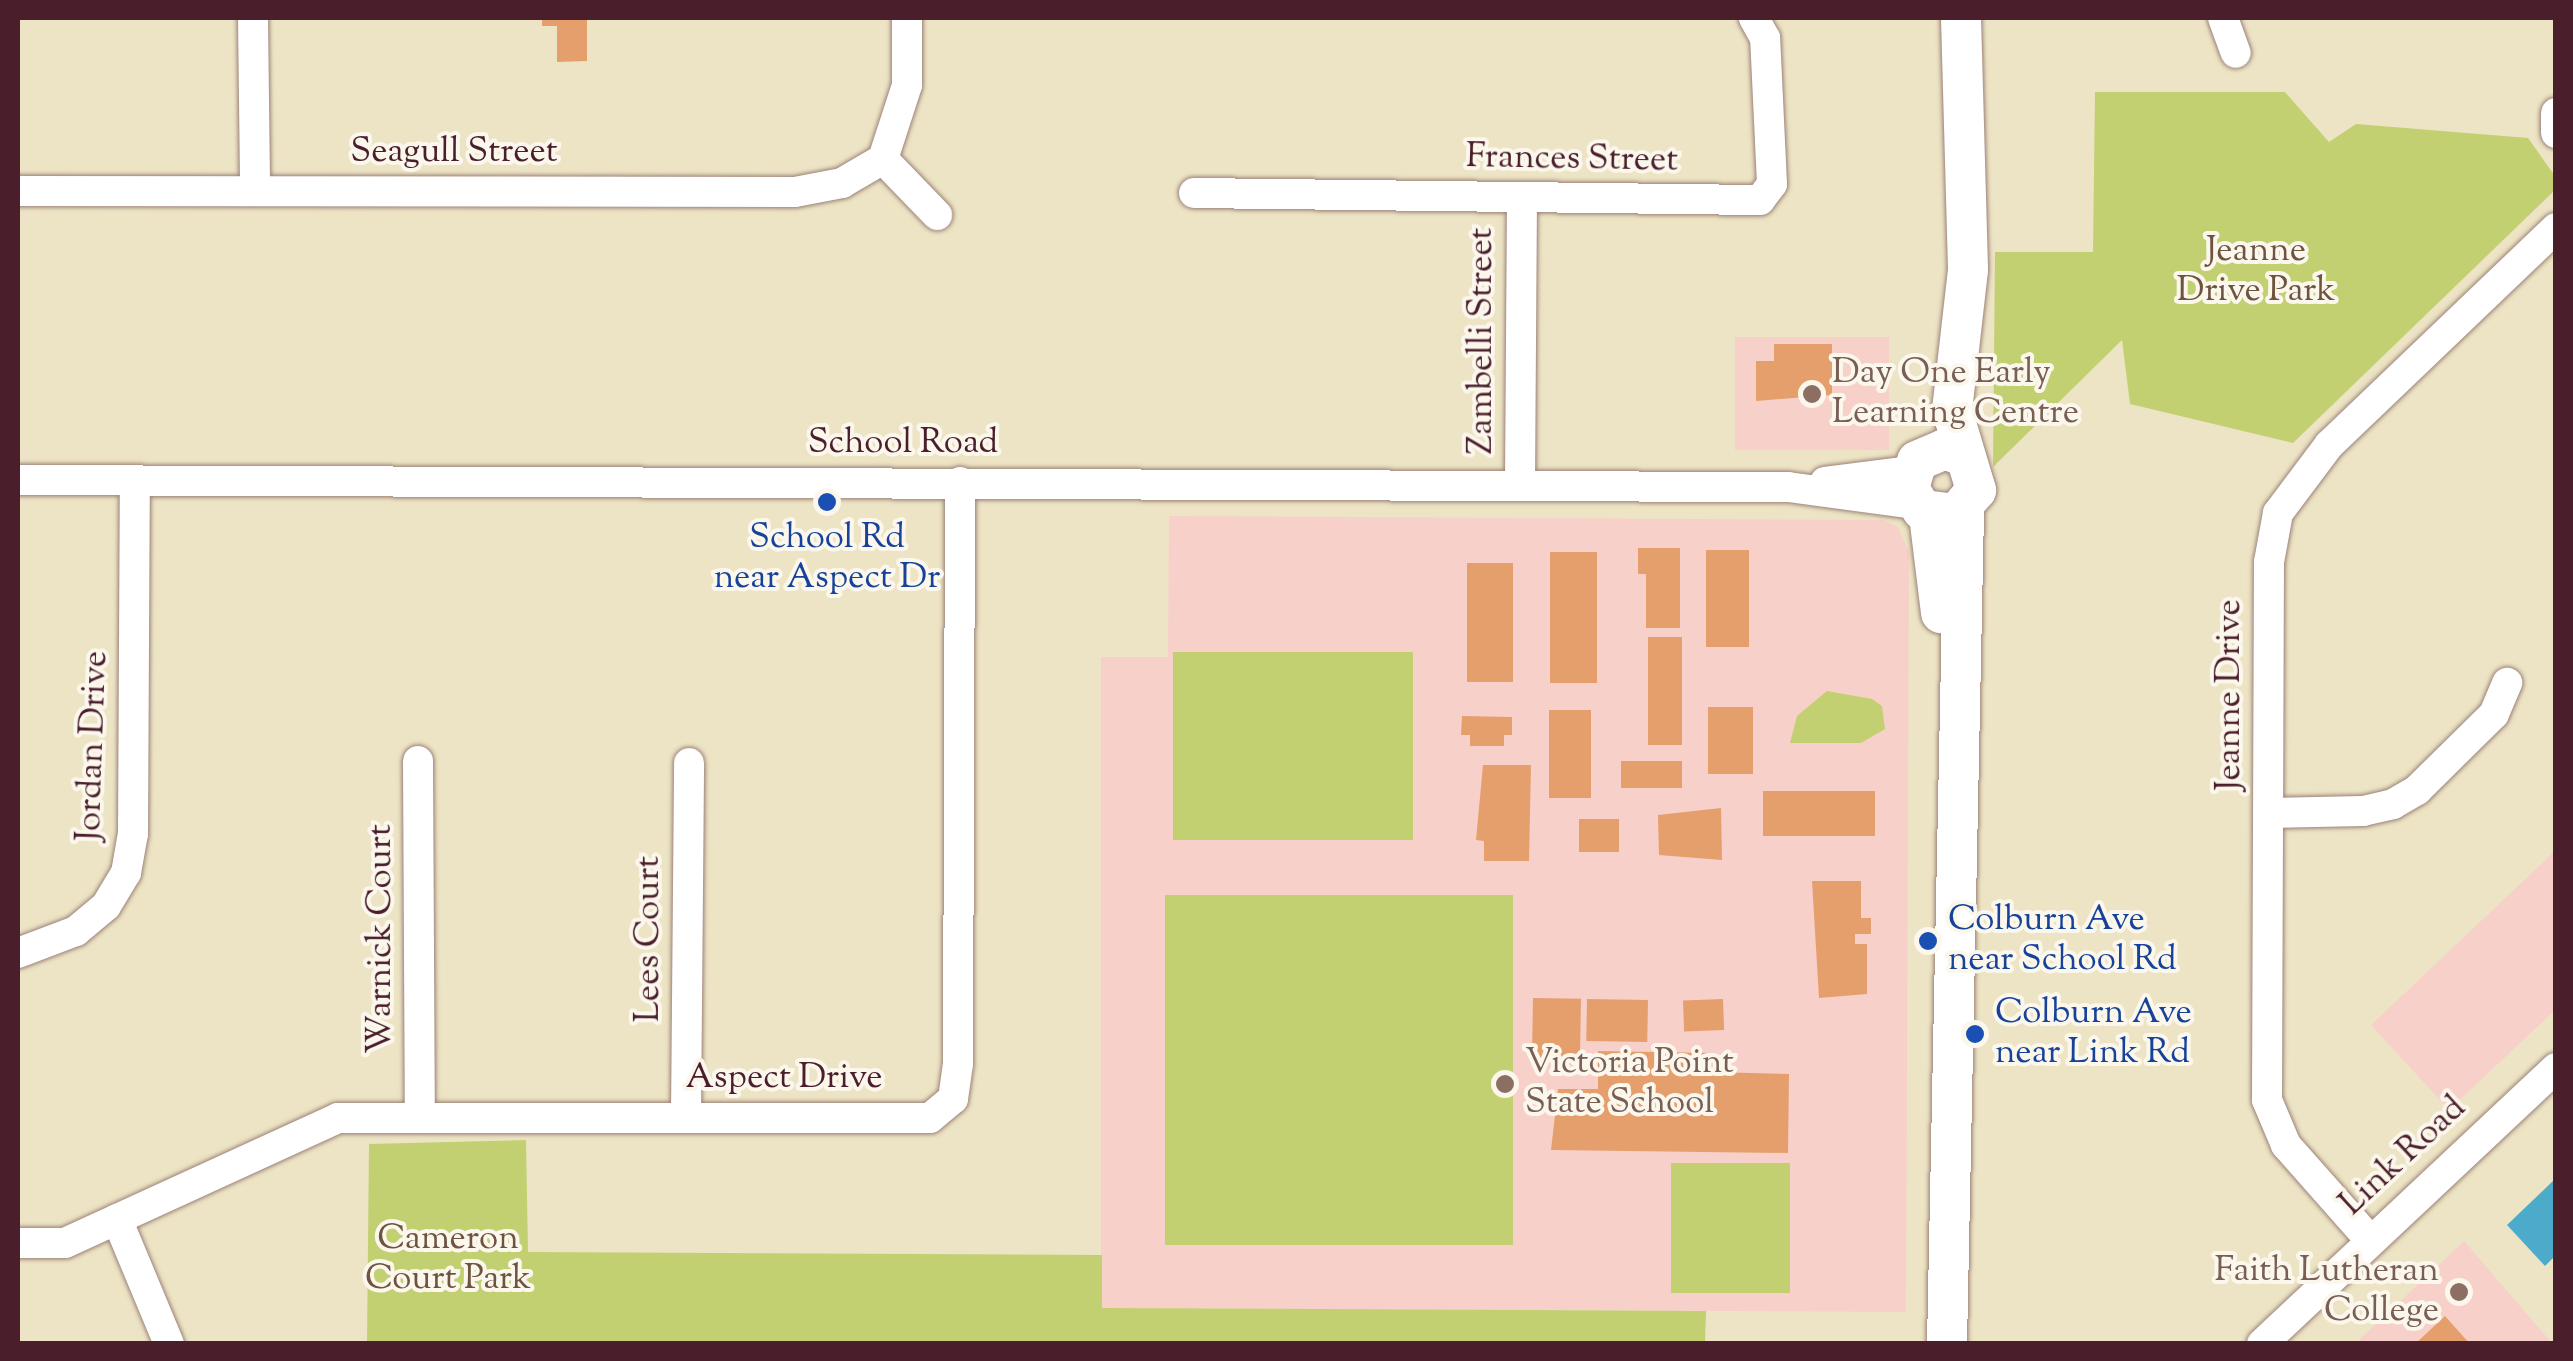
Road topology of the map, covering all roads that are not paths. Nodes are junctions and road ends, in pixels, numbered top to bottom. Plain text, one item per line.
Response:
1 (253, 18) edge
2 (908, 18) edge
3 (1754, 18) edge
4 (1961, 18) edge
5 (2223, 18) edge
6 (2236, 53) dead end
7 (1961, 89) junction
8 (2556, 113) edge
9 (2556, 132) edge
10 (883, 159) junction
11 (255, 190) junction
12 (18, 191) edge
13 (1194, 193) dead end
14 (1522, 198) junction
15 (937, 216) dead end
16 (2556, 228) edge
17 (18, 480) edge
18 (134, 481) junction
19 (960, 482) junction
20 (1520, 484) junction
21 (1929, 491) junction
22 (2507, 683) dead end
23 (418, 761) dead end
24 (688, 763) dead end
25 (2268, 813) junction
26 (18, 952) edge
27 (2556, 1068) edge
28 (686, 1116) junction
29 (420, 1117) junction
30 (117, 1219) junction
31 (2370, 1240) junction
32 (18, 1243) edge
33 (1951, 1296) junction
34 (169, 1344) edge
35 (1946, 1344) edge
36 (1955, 1344) edge
37 (2262, 1344) edge

1 - 11 street
2 - 10 street
3 - 14 street, Frances Street
4 - 7 main road
5 - 6 street
7 - 21 main road
7 - 21 main road
8 - 9 street
10 - 11 street, Seagull Street
10 - 15 street
11 - 12 street, Seagull Street
13 - 14 street, Frances Street
14 - 20 street, Zambelli Street
16 - 25 street, Jeanne Drive
17 - 18 street, School Road
18 - 19 street, School Road
18 - 26 street, Jordan Drive
19 - 20 street, School Road
19 - 28 street, Aspect Drive
20 - 21 street, School Road
21 - 33 main road
22 - 25 street
23 - 29 street, Warnick Court
24 - 28 street, Lees Court
25 - 31 street, Jeanne Drive
27 - 31 street, Link Road
28 - 29 street, Aspect Drive
29 - 30 street, Aspect Drive
30 - 32 street, Aspect Drive
30 - 34 street
31 - 37 street, Link Road
33 - 35 main road
33 - 36 main road

